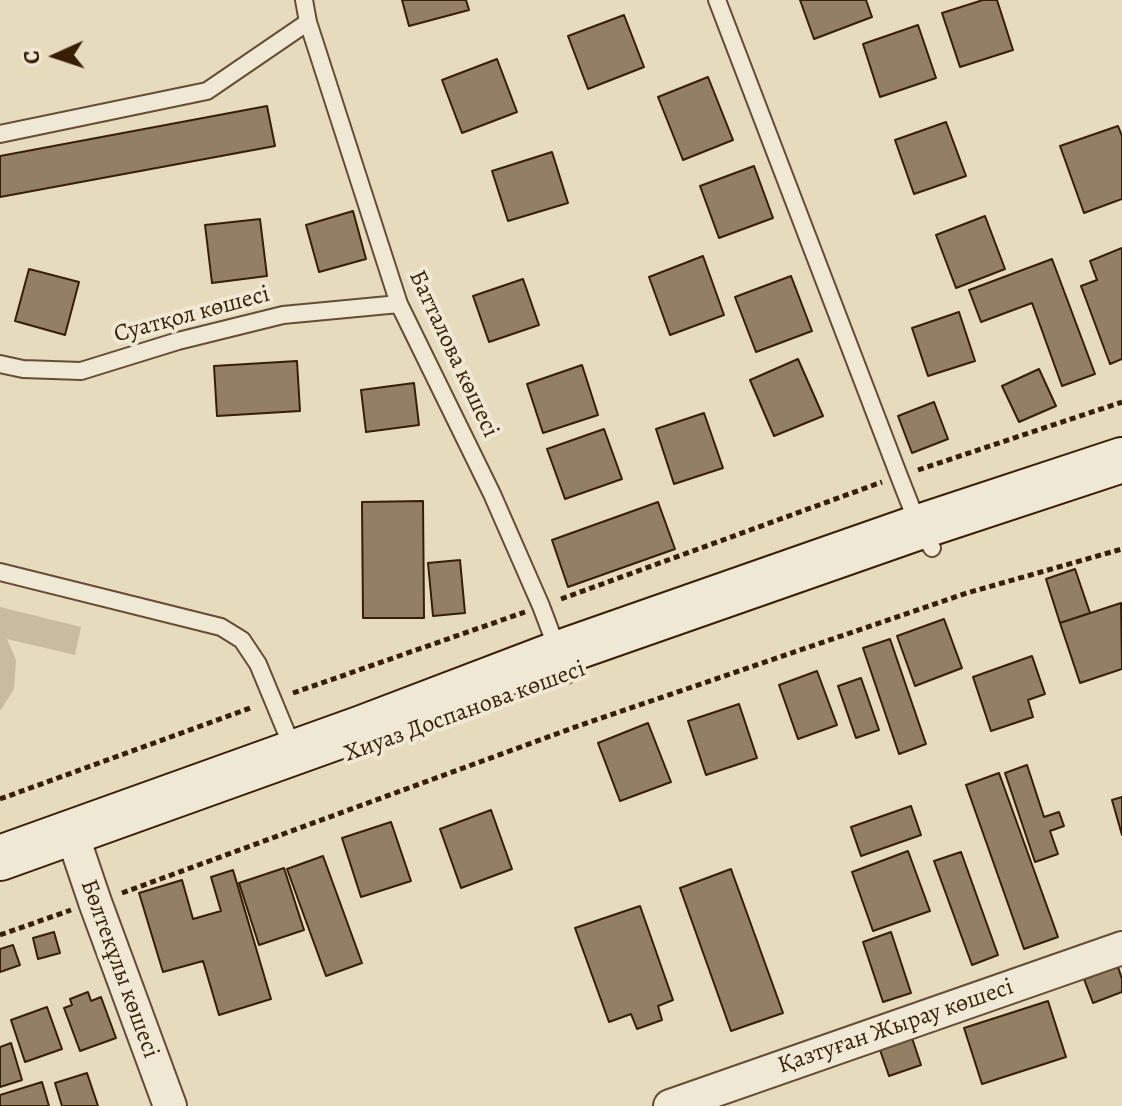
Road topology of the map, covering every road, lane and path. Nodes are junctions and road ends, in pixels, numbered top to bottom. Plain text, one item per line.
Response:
1 (304, 0) edge
2 (717, 0) edge
3 (308, 22) junction
4 (0, 134) edge
5 (399, 304) junction
6 (0, 364) edge
7 (1122, 460) edge
8 (1122, 486) edge
9 (926, 537) junction
10 (1122, 549) edge
11 (0, 572) edge
12 (563, 664) junction
13 (298, 761) junction
14 (74, 841) junction
15 (0, 858) edge
16 (0, 879) edge
17 (95, 902) junction
18 (0, 935) edge
19 (1122, 948) edge
20 (170, 1106) edge
21 (670, 1106) edge

1 - 3 lane, Батталова көшесі
2 - 9 lane
3 - 4 lane
3 - 5 lane, Батталова көшесі
5 - 6 lane, Суатқол көшесі
5 - 12 lane, Батталова көшесі
7 - 9 street, Хиуаз Доспанова көшесі
8 - 9 street, Хиуаз Доспанова көшесі
9 - 12 street, Хиуаз Доспанова көшесі
10 - 17 path
11 - 13 lane
12 - 13 street, Хиуаз Доспанова көшесі
13 - 14 street, Хиуаз Доспанова көшесі
14 - 15 street, Хиуаз Доспанова көшесі
14 - 16 street, Хиуаз Доспанова көшесі
14 - 17 street, Бөлтекұлы көшесі
17 - 18 path
17 - 20 street, Бөлтекұлы көшесі
19 - 21 street, Қазтуған Жырау көшесі

